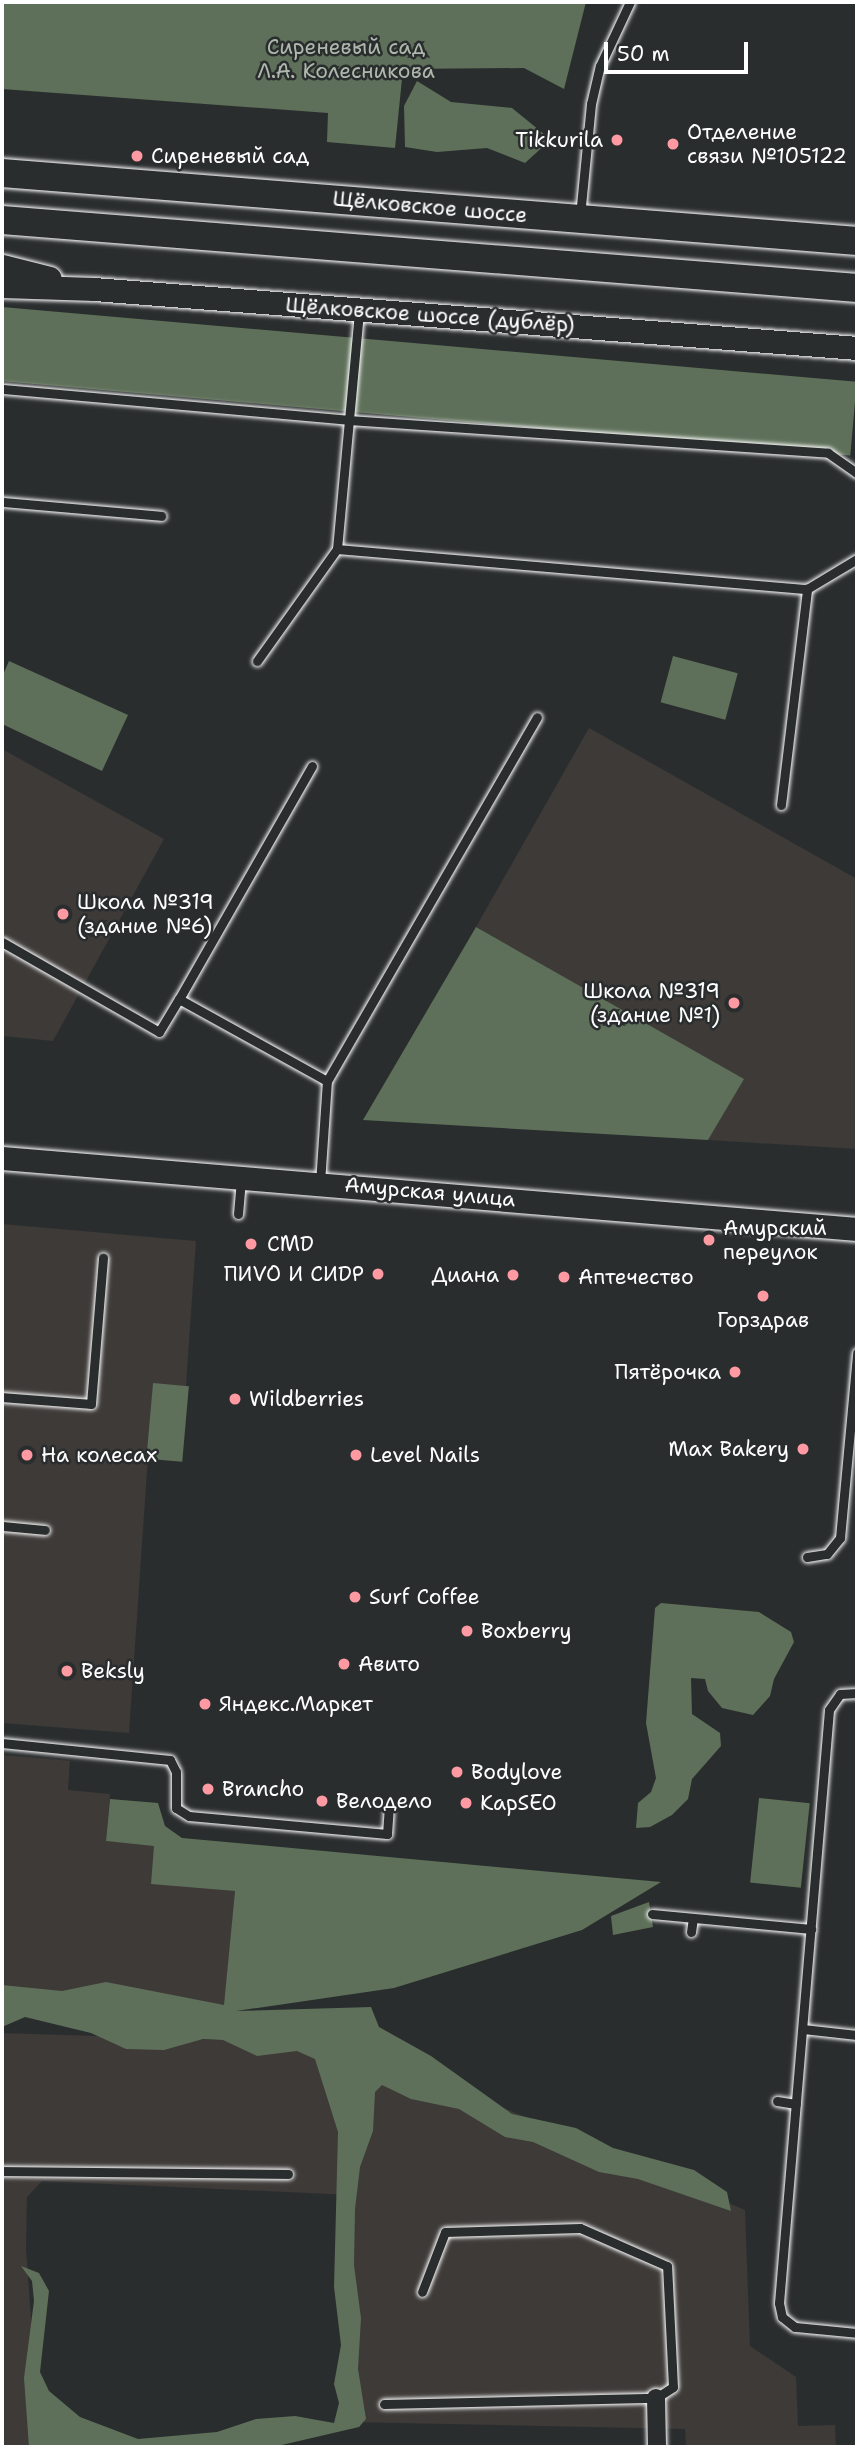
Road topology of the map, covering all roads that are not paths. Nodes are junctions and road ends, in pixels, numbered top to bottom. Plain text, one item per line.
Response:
1 (630, 2) edge
2 (2, 173) edge
3 (580, 219) junction
4 (2, 220) edge
5 (857, 241) edge
6 (2, 266) edge
7 (2, 286) edge
8 (857, 288) edge
9 (94, 289) junction
10 (359, 310) junction
11 (857, 348) edge
12 (2, 390) edge
13 (349, 420) junction
14 (857, 473) edge
15 (2, 502) edge
16 (161, 516) dead end
17 (337, 550) junction
18 (857, 559) edge
19 (807, 589) junction
20 (257, 660) dead end
21 (537, 717) dead end
22 (312, 766) dead end
23 (781, 804) dead end
24 (2, 942) edge
25 (179, 999) junction
26 (327, 1081) junction
27 (2, 1158) edge
28 (241, 1178) junction
29 (320, 1183) junction
30 (238, 1214) dead end
31 (857, 1229) edge
32 (103, 1257) dead end
33 (857, 1353) edge
34 (2, 1396) edge
35 (2, 1526) edge
36 (46, 1530) dead end
37 (807, 1557) dead end
38 (857, 1693) edge
39 (2, 1743) edge
40 (389, 1808) dead end
41 (652, 1914) dead end
42 (693, 1919) junction
43 (811, 1929) junction
44 (691, 1932) dead end
45 (803, 2029) junction
46 (857, 2035) edge
47 (777, 2101) dead end
48 (796, 2104) junction
49 (2, 2171) edge
50 (288, 2174) dead end
51 (422, 2292) dead end
52 (857, 2333) edge
53 (656, 2398) junction
54 (384, 2404) dead end
55 (657, 2447) edge

1 - 3 lane
2 - 3 main road, Щёлковское шоссе
3 - 5 main road, Щёлковское шоссе
4 - 8 main road
6 - 9 street
7 - 9 street, Щёлковское шоссе (дублёр)
9 - 10 street, Щёлковское шоссе (дублёр)
10 - 11 street, Щёлковское шоссе (дублёр)
10 - 13 lane
12 - 13 lane
13 - 14 lane
13 - 17 lane
15 - 16 lane
17 - 19 lane
17 - 20 lane
18 - 19 lane
19 - 23 lane
21 - 26 lane
22 - 25 lane
24 - 25 lane
25 - 26 lane
26 - 29 lane
27 - 28 street, Амурская улица
28 - 29 street, Амурская улица
28 - 30 lane
29 - 31 street, Амурская улица
32 - 34 lane
33 - 37 lane
35 - 36 lane
38 - 43 lane
39 - 40 lane
41 - 42 lane
42 - 43 lane
42 - 44 lane
43 - 45 lane
45 - 46 lane
45 - 48 lane
47 - 48 lane
48 - 52 lane
49 - 50 lane
51 - 53 lane
53 - 54 lane
53 - 55 street

